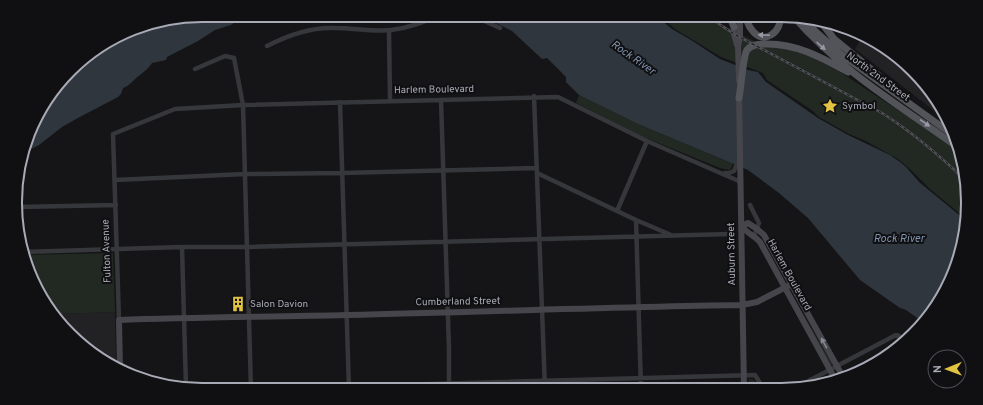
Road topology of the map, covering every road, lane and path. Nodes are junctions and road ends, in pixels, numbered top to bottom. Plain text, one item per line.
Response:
1 (424, 22) edge
2 (487, 22) edge
3 (732, 22) edge
4 (734, 22) edge
5 (740, 22) edge
6 (748, 22) edge
7 (780, 22) edge
8 (800, 23) edge
9 (810, 25) edge
10 (734, 27) junction
11 (500, 28) dead end
12 (825, 28) edge
13 (389, 30) junction
14 (267, 46) dead end
15 (738, 46) junction
16 (195, 69) dead end
17 (877, 90) junction
18 (534, 96) junction
19 (739, 98) junction
20 (441, 100) junction
21 (390, 101) junction
22 (340, 102) junction
23 (243, 105) junction
24 (945, 128) edge
25 (945, 129) edge
26 (114, 134) joint
27 (647, 141) junction
28 (950, 142) edge
29 (740, 155) junction
30 (443, 170) junction
31 (537, 171) junction
32 (721, 172) junction
33 (342, 173) junction
34 (245, 174) junction
35 (115, 180) junction
36 (741, 182) junction
37 (116, 205) junction
38 (750, 205) dead end
39 (22, 207) edge
40 (617, 211) junction
41 (636, 220) junction
42 (742, 226) junction
43 (757, 228) junction
44 (730, 234) dead end
45 (636, 236) junction
46 (673, 236) junction
47 (754, 236) junction
48 (540, 239) junction
49 (446, 242) junction
50 (344, 243) junction
51 (182, 247) junction
52 (248, 247) junction
53 (117, 249) junction
54 (29, 252) edge
55 (792, 284) junction
56 (785, 288) junction
57 (742, 306) junction
58 (638, 307) junction
59 (542, 310) junction
60 (448, 312) junction
61 (346, 315) junction
62 (249, 316) junction
63 (184, 317) junction
64 (119, 320) junction
65 (900, 338) edge
66 (120, 363) edge
67 (837, 366) junction
68 (830, 370) junction
69 (841, 372) edge
70 (744, 375) junction
71 (833, 375) edge
72 (640, 378) junction
73 (544, 381) junction
74 (810, 381) edge
75 (186, 382) edge
76 (251, 383) edge
77 (349, 383) edge
78 (449, 383) joint
79 (640, 383) edge
80 (744, 383) edge
81 (760, 383) edge

1 - 13 street
2 - 11 street
3 - 10 main road
4 - 10 street
5 - 15 street
7 -> 6 main road
8 -> 17 main road, North 2nd Street
9 - 25 main road, North 2nd Street
10 - 15 street
12 - 24 main road
13 - 14 street
13 - 21 street
15 - 19 street, Auburn Street
16 - 23 street
17 - 19 main road
17 -> 28 main road, North 2nd Street
18 - 20 street, Harlem Boulevard
18 - 27 street, Harlem Boulevard
18 - 31 street
19 - 29 street, Auburn Street
20 - 21 street, Harlem Boulevard
20 - 30 street
21 - 22 street, Harlem Boulevard
22 - 23 street, Harlem Boulevard
22 - 33 street
23 - 26 street, Harlem Boulevard
23 - 34 street
26 - 35 street, Fulton Avenue
27 - 32 street, Harlem Boulevard
27 - 40 street
29 - 32 street
29 - 36 street, Auburn Street
30 - 31 street
30 - 33 street
30 - 49 street
31 - 40 street
31 - 48 street
32 - 36 street, Harlem Boulevard
33 - 34 street
33 - 50 street
34 - 35 street
34 - 52 street
35 - 37 street, Fulton Avenue
36 - 42 street, Auburn Street
37 - 39 street
37 - 53 street, Fulton Avenue
38 - 43 street
40 - 41 street
41 - 45 street
41 - 46 street
42 - 43 street
42 - 47 street, Harlem Boulevard
42 - 57 street, Auburn Street
43 - 47 street
43 - 55 street, Harlem Boulevard
44 - 46 street
45 - 46 street
45 - 48 street
45 - 58 street
47 - 56 street, Harlem Boulevard
48 - 49 street
48 - 59 street
49 - 50 street
49 - 60 street
50 - 52 street
50 - 61 street
51 - 52 street
51 - 53 street
51 - 63 street
52 - 62 street
53 - 54 street
53 - 64 street, Fulton Avenue
55 - 56 street, Cumberland Street
67 -> 55 street, Harlem Boulevard
56 - 57 street, Cumberland Street
56 - 68 street, Harlem Boulevard
57 - 58 street, Cumberland Street
57 - 70 street, Auburn Street
58 - 59 street, Cumberland Street
58 - 72 street
59 - 60 street, Cumberland Street
59 - 73 street
60 - 61 street, Cumberland Street
60 - 78 street
61 - 62 street, Cumberland Street
61 - 77 street
62 - 63 street, Cumberland Street
62 - 76 street
63 - 64 street, Cumberland Street
63 - 75 street
64 - 66 street, Fulton Avenue
65 - 67 street
67 - 68 street
67 - 69 street, Harlem Boulevard
68 - 71 street, Harlem Boulevard
68 - 74 street
70 - 72 street
70 - 80 street, Auburn Street
70 - 81 street
72 - 73 street
72 - 79 street
73 - 78 street

